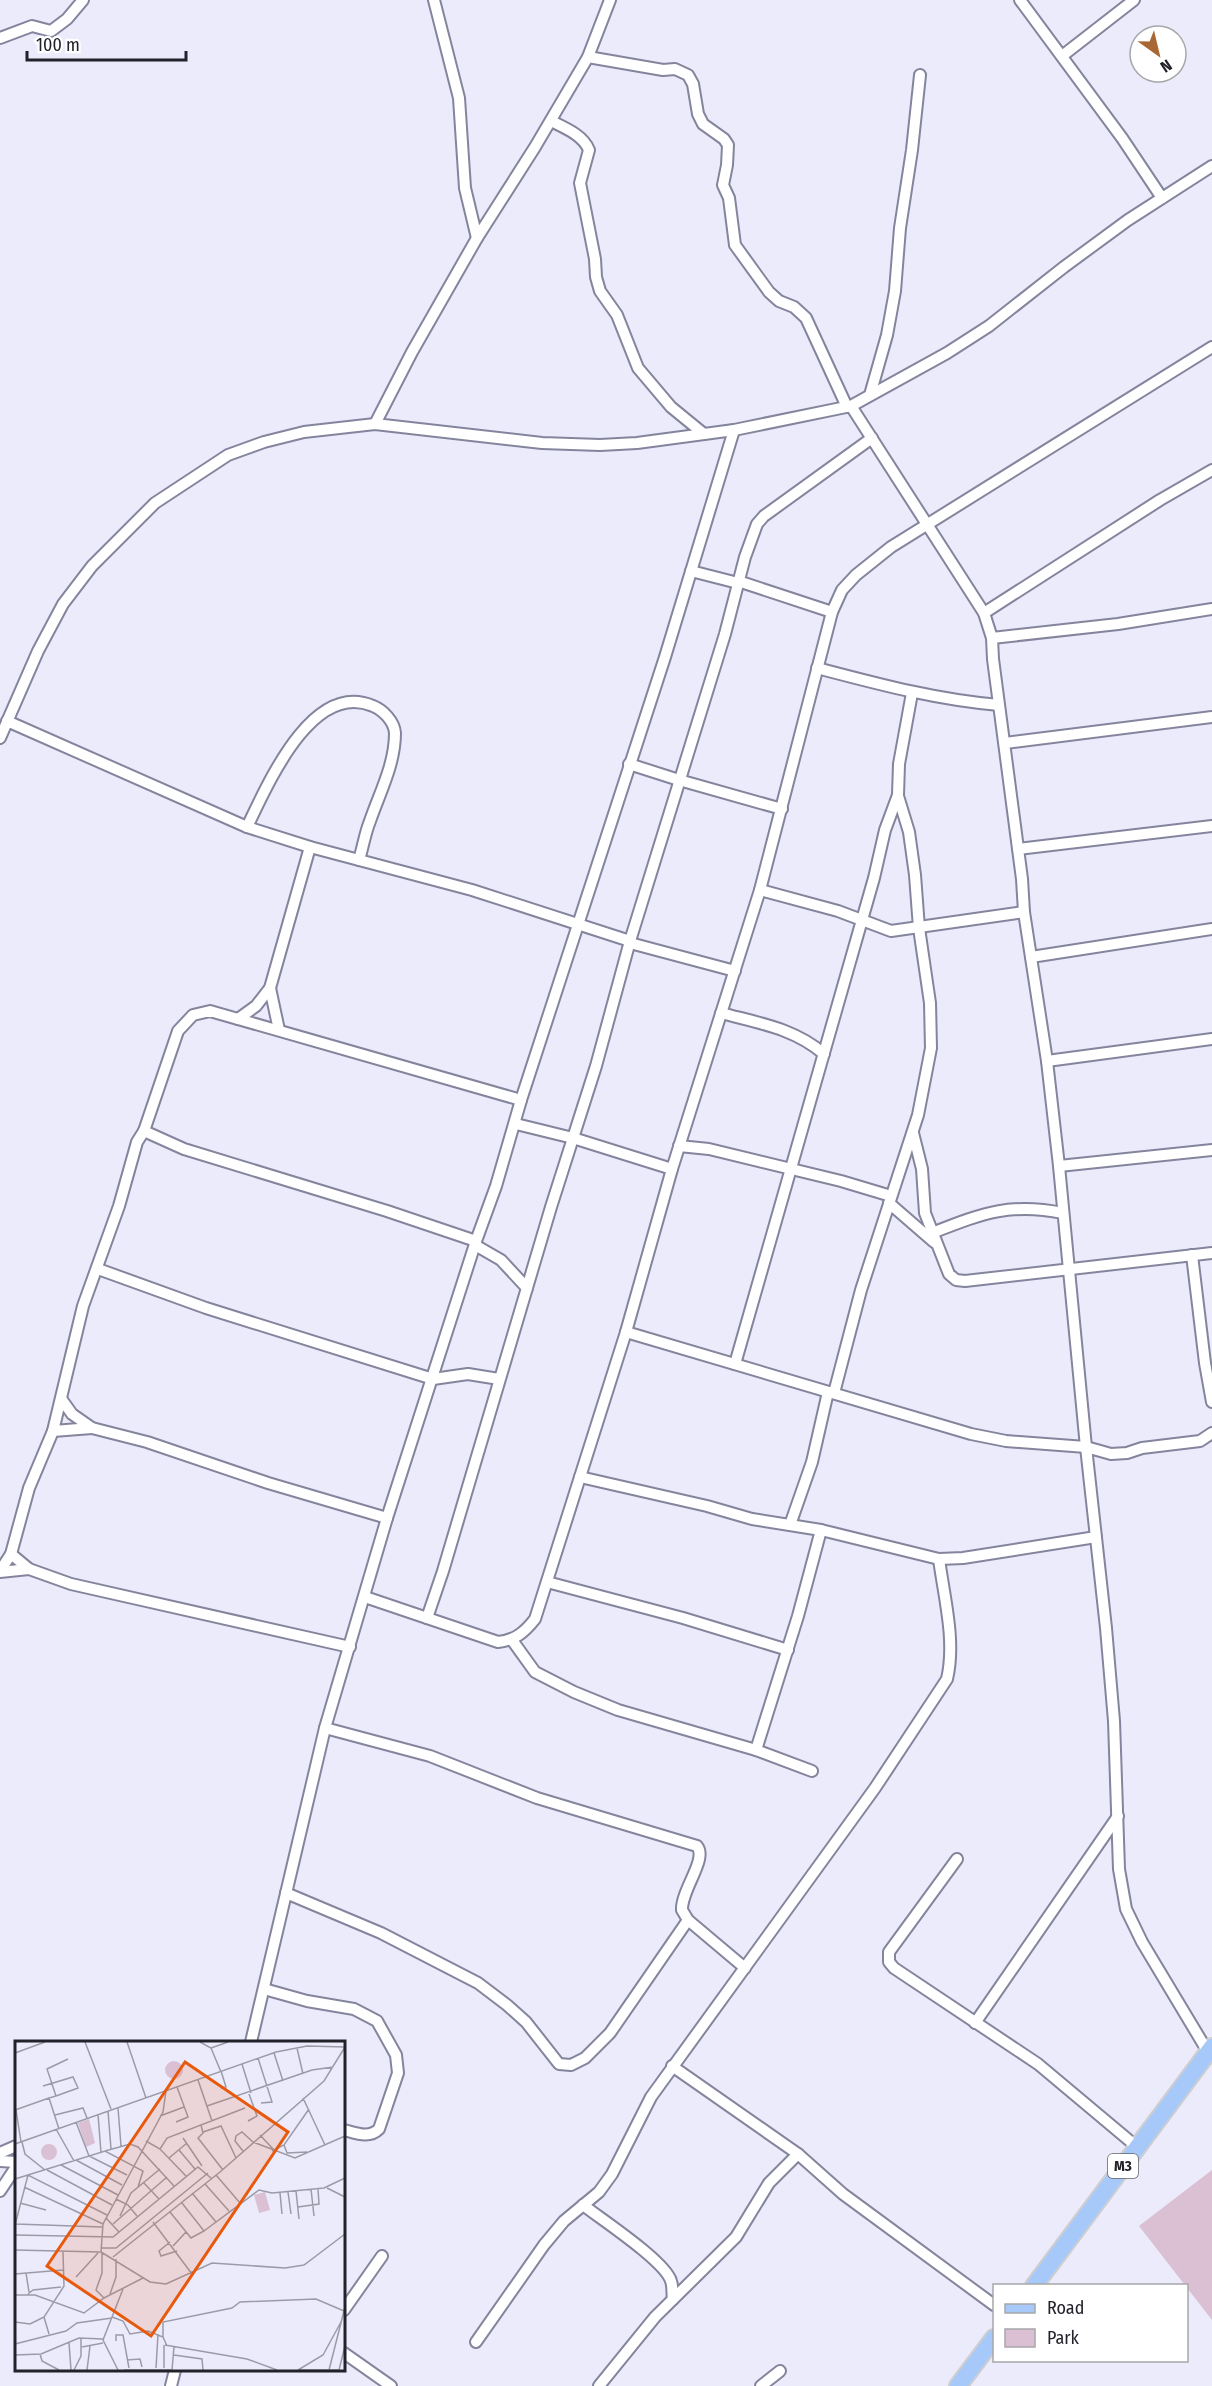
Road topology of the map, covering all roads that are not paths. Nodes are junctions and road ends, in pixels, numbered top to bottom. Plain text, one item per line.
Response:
1 (83, 0) edge
2 (434, 0) edge
3 (610, 0) edge
4 (1020, 0) edge
5 (1134, 0) edge
6 (0, 38) edge
7 (1062, 56) junction
8 (588, 57) junction
9 (920, 75) dead end
10 (551, 121) junction
11 (1212, 166) edge
12 (1162, 198) junction
13 (477, 238) junction
14 (1212, 347) edge
15 (870, 394) junction
16 (849, 406) junction
17 (375, 424) junction
18 (734, 430) junction
19 (704, 434) junction
20 (872, 438) junction
21 (1212, 470) edge
22 (928, 525) junction
23 (691, 572) junction
24 (738, 582) junction
25 (1212, 609) edge
26 (831, 612) junction
27 (984, 613) junction
28 (992, 638) junction
29 (817, 668) junction
30 (912, 693) junction
31 (999, 705) junction
32 (1212, 717) edge
33 (7, 721) junction
34 (0, 738) edge
35 (1005, 743) junction
36 (629, 764) junction
37 (679, 780) junction
38 (897, 795) junction
39 (782, 809) junction
40 (1212, 826) edge
41 (247, 827) junction
42 (310, 847) junction
43 (1018, 849) junction
44 (359, 860) junction
45 (760, 890) junction
46 (1024, 912) junction
47 (861, 919) junction
48 (578, 925) junction
49 (920, 928) junction
50 (1212, 929) edge
51 (630, 942) junction
52 (1030, 957) junction
53 (735, 971) junction
54 (270, 988) junction
55 (721, 1013) junction
56 (238, 1019) junction
57 (279, 1030) junction
58 (1212, 1039) edge
59 (824, 1054) junction
60 (1047, 1061) junction
61 (521, 1100) junction
62 (516, 1124) junction
63 (144, 1131) junction
64 (913, 1132) junction
65 (573, 1138) junction
66 (679, 1146) junction
67 (1212, 1150) edge
68 (1059, 1166) junction
69 (672, 1169) junction
70 (791, 1170) junction
71 (890, 1199) junction
72 (1063, 1213) junction
73 (932, 1233) junction
74 (476, 1243) junction
75 (937, 1245) junction
76 (1212, 1253) edge
77 (1192, 1255) junction
78 (98, 1269) junction
79 (1070, 1270) junction
80 (527, 1288) junction
81 (626, 1332) junction
82 (735, 1364) junction
83 (433, 1379) junction
84 (499, 1379) junction
85 (831, 1393) junction
86 (62, 1401) junction
87 (1212, 1402) edge
88 (92, 1428) junction
89 (53, 1431) junction
90 (1212, 1433) edge
91 (1086, 1447) junction
92 (580, 1477) junction
93 (387, 1518) junction
94 (790, 1525) junction
95 (822, 1530) junction
96 (1096, 1537) junction
97 (11, 1554) junction
98 (939, 1559) junction
99 (29, 1569) junction
100 (0, 1572) edge
101 (547, 1582) junction
102 (365, 1597) junction
103 (427, 1618) junction
104 (512, 1640) junction
105 (350, 1647) junction
106 (788, 1650) junction
107 (325, 1728) junction
108 (756, 1750) junction
109 (812, 1772) dead end
110 (1118, 1816) junction
111 (957, 1859) dead end
112 (286, 1893) junction
113 (688, 1920) junction
114 (745, 1968) junction
115 (264, 1989) junction
116 (975, 2023) junction
117 (251, 2041) edge
118 (1210, 2049) edge
119 (672, 2066) junction
120 (345, 2130) edge
121 (15, 2146) edge
122 (1137, 2147) junction
123 (0, 2153) edge
124 (798, 2154) junction
125 (0, 2161) edge
126 (15, 2164) edge
127 (15, 2166) edge
128 (0, 2191) edge
129 (583, 2205) junction
130 (382, 2256) dead end
131 (1035, 2284) edge
132 (673, 2300) junction
133 (993, 2305) edge
134 (345, 2309) edge
135 (993, 2339) edge
136 (476, 2342) dead end
137 (345, 2354) edge
138 (175, 2371) edge
139 (780, 2371) dead end
140 (171, 2386) edge
141 (391, 2386) edge
142 (599, 2386) edge
143 (761, 2386) edge
144 (958, 2386) edge

1 - 6 street
2 - 13 street
3 - 8 street
4 - 7 street
5 - 7 street
7 - 12 street
8 - 10 street
8 - 16 street
9 - 15 street
10 - 13 street
10 - 19 street
11 - 12 street
12 - 15 street
13 - 17 street
14 - 22 street
15 - 16 street
16 - 18 street
16 - 20 street
17 - 19 street
17 - 33 street
18 - 19 street
18 - 23 street
20 - 22 street
20 - 24 street
21 - 27 street
22 - 26 street
22 - 27 street
23 - 24 street
23 - 36 street
24 - 26 street
24 - 37 street
25 - 28 street
26 - 29 street
27 - 28 street
28 - 31 street
29 - 30 street
29 - 39 street
30 - 31 street
30 - 38 street
31 - 35 street
32 - 35 street
33 - 34 street
33 - 41 street
35 - 43 street
36 - 37 street
36 - 48 street
37 - 39 street
37 - 51 street
38 - 47 street
38 - 49 street
39 - 45 street
40 - 43 street
41 - 42 street
41 - 44 street
42 - 44 street
42 - 54 street
43 - 46 street
44 - 48 street
45 - 47 street
45 - 53 street
46 - 49 street
46 - 52 street
47 - 49 street
47 - 59 street
48 - 51 street
48 - 61 street
49 - 64 street
50 - 52 street
51 - 53 street
51 - 65 street
52 - 60 street
53 - 55 street
54 - 56 street
54 - 57 street
55 - 59 street
55 - 66 street
56 - 57 street
56 - 63 street
57 - 61 street
58 - 60 street
59 - 70 street
60 - 68 street
61 - 62 street
62 - 65 street
62 - 74 street
63 - 74 street
63 - 78 street
64 - 71 street
64 - 73 street
65 - 69 street
65 - 80 street
66 - 69 street
66 - 70 street
67 - 68 street
68 - 72 street
69 - 81 street
70 - 71 street
70 - 82 street
71 - 75 street
71 - 85 street
72 - 73 street
72 - 79 street
73 - 75 street
74 - 80 street
74 - 83 street
75 - 79 street
76 - 77 street
77 - 79 street
77 - 87 street
78 - 83 street
78 - 86 street
79 - 91 street
80 - 84 street
81 - 82 street
81 - 92 street
82 - 85 street
83 - 84 street
83 - 93 street
84 - 103 street
85 - 91 street
85 - 94 street
86 - 88 street
86 - 89 street
88 - 89 street
88 - 93 street
89 - 97 street
90 - 91 street
91 - 96 street
92 - 94 street
92 - 101 street
93 - 102 street
94 - 95 street
95 - 98 street
95 - 106 street
96 - 98 street
96 - 110 street
97 - 99 street
97 - 100 street
98 - 114 street
99 - 100 street
99 - 105 street
101 - 104 street
101 - 106 street
102 - 103 street
102 - 105 street
103 - 104 street
104 - 108 street
105 - 107 street
106 - 108 street
107 - 112 street
107 - 113 street
108 - 109 street
110 - 116 street
110 - 118 street
111 - 116 street
112 - 113 street
112 - 115 street
113 - 114 street
114 - 119 street
115 - 117 street
115 - 120 street
116 - 122 street
118 - 122 main road, M3
119 - 124 street
119 - 129 street
121 - 123 street
122 - 131 main road, M3
124 - 132 street
124 - 133 street
125 - 126 street
127 - 128 street
129 - 132 street
129 - 136 street
130 - 134 street
132 - 142 street
135 - 144 main road
137 - 141 street
138 - 140 street
139 - 143 street

